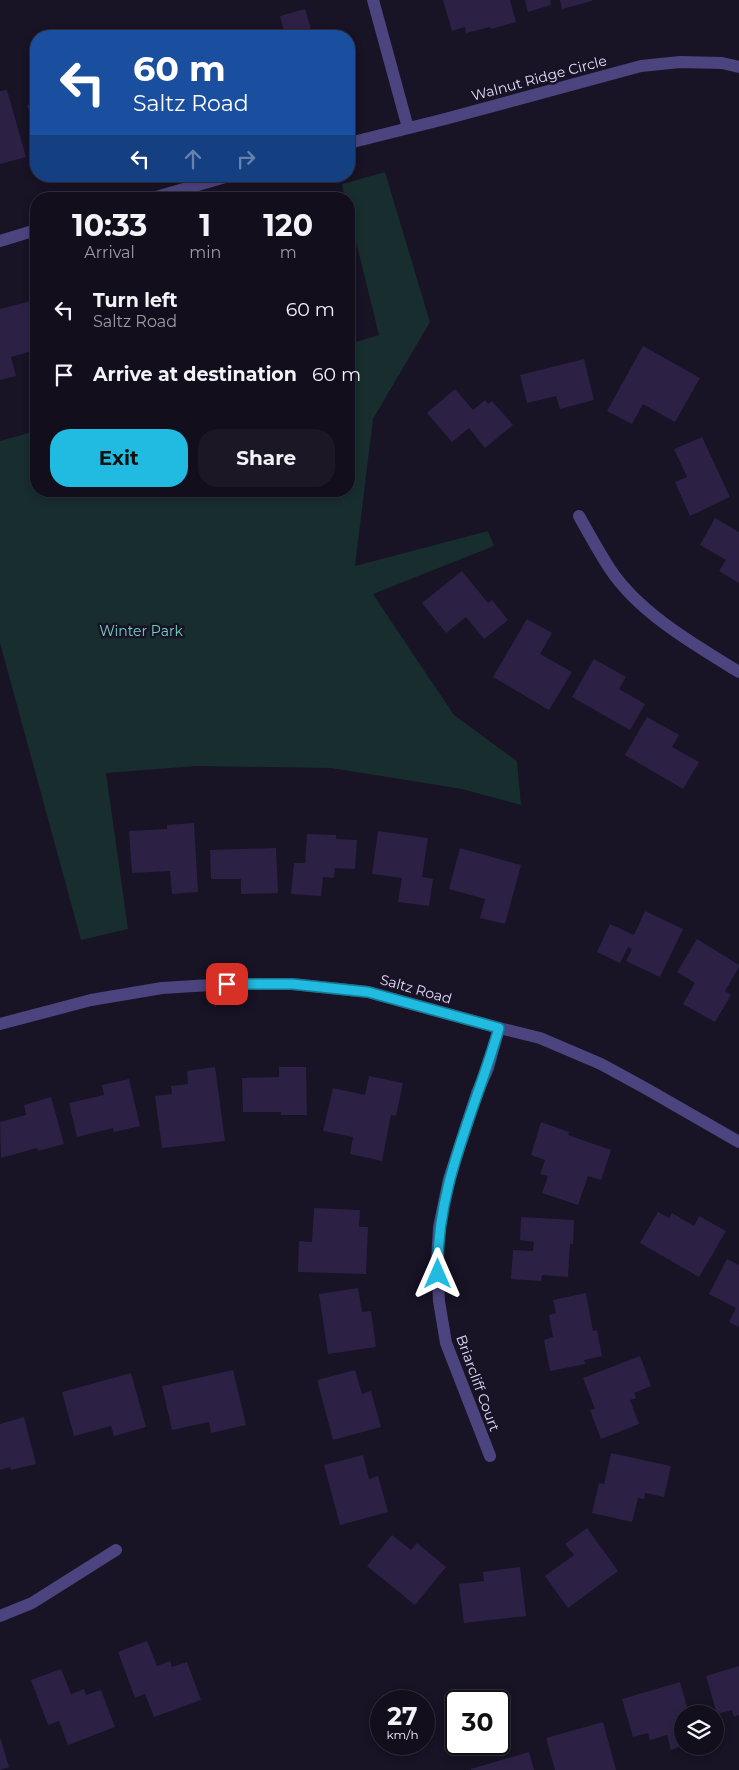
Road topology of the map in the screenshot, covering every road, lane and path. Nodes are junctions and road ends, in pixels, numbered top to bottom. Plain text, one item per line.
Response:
1 (373, 0) edge
2 (739, 67) edge
3 (408, 128) junction
4 (355, 141) edge
5 (208, 182) edge
6 (173, 192) edge
7 (30, 232) edge
8 (0, 240) edge
9 (579, 516) dead end
10 (739, 672) edge
11 (0, 1024) edge
12 (499, 1028) junction
13 (739, 1142) edge
14 (490, 1456) dead end
15 (116, 1550) dead end
16 (0, 1616) edge

1 - 3 street
2 - 3 street, Walnut Ridge Circle
3 - 4 street, Walnut Ridge Circle
5 - 6 street
7 - 8 street
9 - 10 street
11 - 12 street, Saltz Road
12 - 13 street, Saltz Road
12 - 14 street, Briarcliff Court
15 - 16 street

